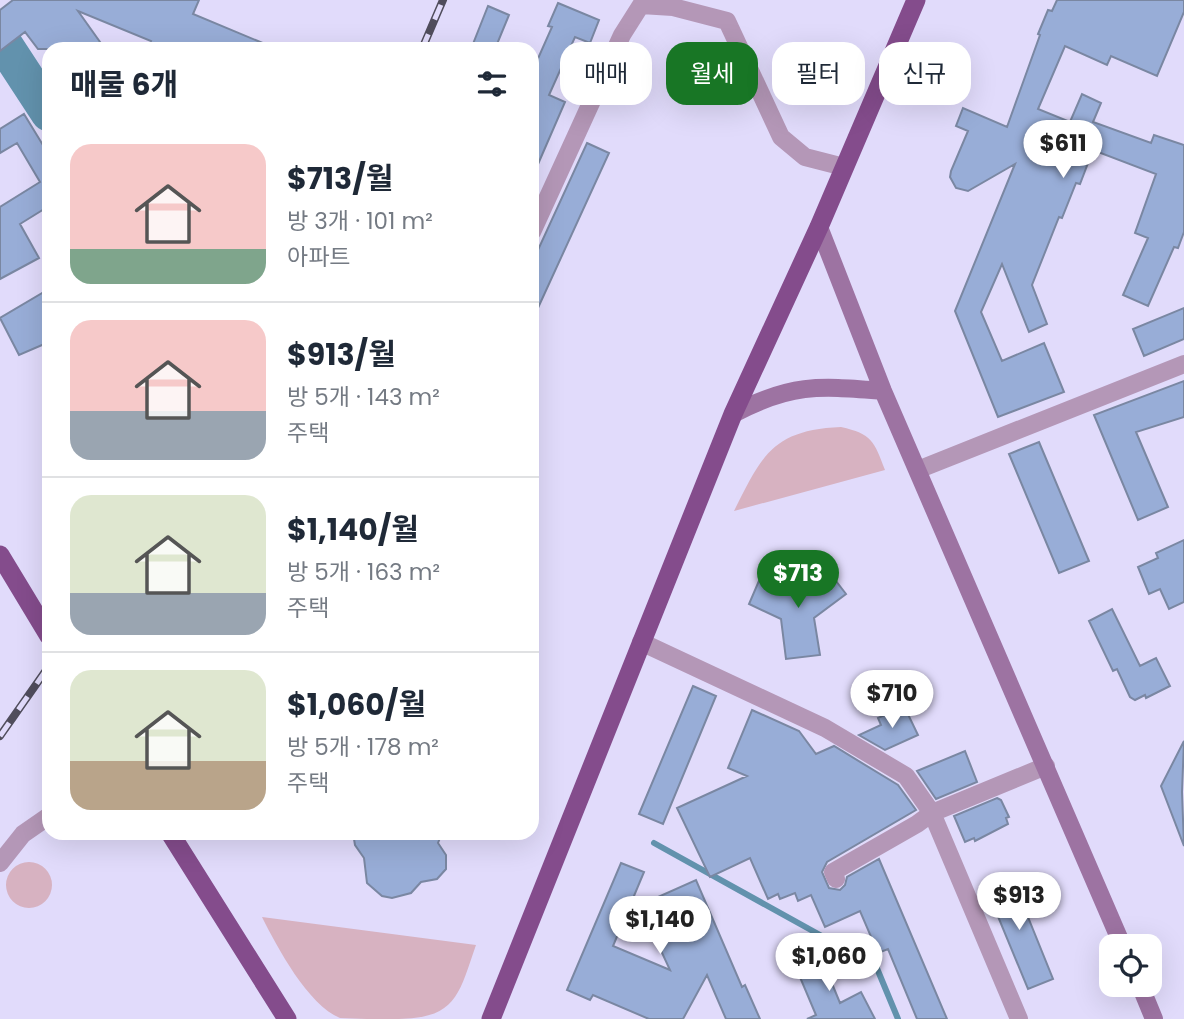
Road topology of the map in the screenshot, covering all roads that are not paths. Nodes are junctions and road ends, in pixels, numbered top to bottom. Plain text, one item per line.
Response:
1 (916, 0) edge
2 (844, 167) junction
3 (539, 217) edge
4 (819, 227) junction
5 (1184, 364) edge
6 (883, 391) junction
7 (733, 414) junction
8 (920, 469) junction
9 (0, 555) edge
10 (42, 624) edge
11 (641, 642) junction
12 (1046, 766) junction
13 (932, 813) junction
14 (42, 821) edge
15 (174, 840) edge
16 (0, 863) edge
17 (836, 879) dead end
18 (1117, 934) edge
19 (1145, 997) edge
20 (494, 1011) edge
21 (287, 1018) edge
22 (479, 1019) edge
23 (1019, 1019) edge
24 (1154, 1019) edge

1 - 2 highway
2 - 3 street
2 - 4 highway
4 - 6 main road
4 - 7 highway
5 - 8 street
6 - 7 main road
6 - 8 main road
7 - 11 highway
8 - 12 main road
9 - 10 highway
11 - 13 street
11 - 20 highway
12 - 13 street
12 - 18 main road
13 - 17 street
13 - 23 street
14 - 16 street
15 - 21 highway
19 - 24 main road
20 - 22 highway

